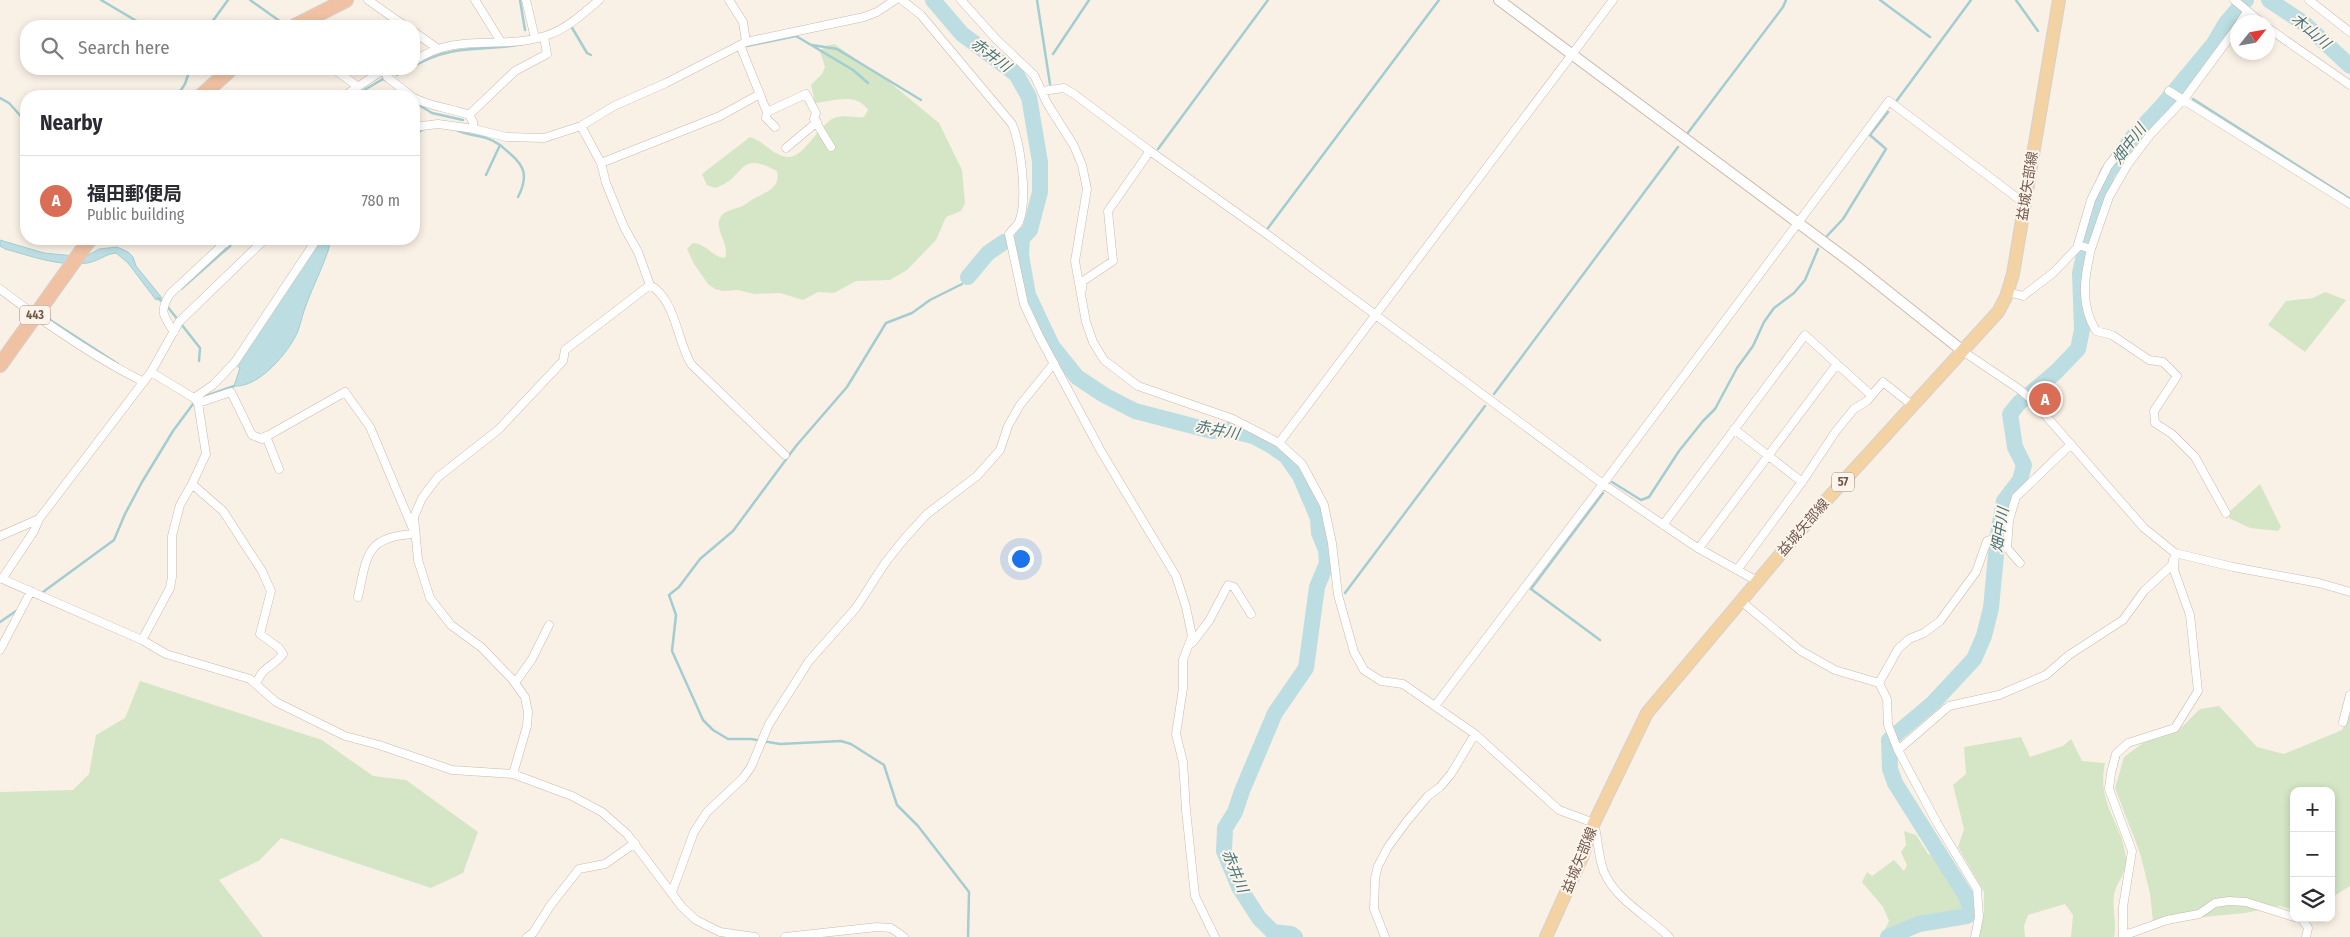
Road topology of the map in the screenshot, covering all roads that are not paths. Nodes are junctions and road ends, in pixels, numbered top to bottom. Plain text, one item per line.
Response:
1 (346, 0) edge
2 (368, 0) edge
3 (475, 0) edge
4 (526, 0) edge
5 (599, 0) edge
6 (729, 0) edge
7 (895, 0) edge
8 (902, 0) edge
9 (961, 0) edge
10 (1499, 0) edge
11 (1614, 0) edge
12 (2059, 0) edge
13 (2309, 0) edge
14 (2235, 1) edge
15 (2246, 10) junction
16 (2244, 15) edge
17 (2252, 15) edge
18 (306, 20) edge
19 (396, 20) edge
20 (2350, 32) edge
21 (2275, 33) edge
22 (420, 36) edge
23 (2230, 36) edge
24 (544, 37) junction
25 (535, 38) junction
26 (501, 42) junction
27 (743, 44) junction
28 (437, 48) junction
29 (1573, 55) junction
30 (420, 58) edge
31 (224, 75) edge
32 (342, 75) edge
33 (375, 75) edge
34 (387, 75) edge
35 (2350, 85) edge
36 (357, 86) junction
37 (207, 90) edge
38 (352, 90) edge
39 (403, 90) edge
40 (1042, 91) junction
41 (2169, 91) dead end
42 (760, 94) junction
43 (2181, 98) junction
44 (420, 101) edge
45 (767, 112) junction
46 (469, 115) junction
47 (816, 122) junction
48 (420, 126) edge
49 (582, 126) junction
50 (775, 126) dead end
51 (474, 128) junction
52 (831, 147) dead end
53 (786, 148) dead end
54 (1150, 151) junction
55 (2119, 152) dead end
56 (601, 163) junction
57 (2024, 203) junction
58 (2350, 204) edge
59 (1799, 223) junction
60 (86, 245) edge
61 (223, 245) edge
62 (259, 245) edge
63 (313, 245) edge
64 (2079, 245) junction
65 (2090, 249) junction
66 (650, 285) junction
67 (0, 289) edge
68 (2008, 292) junction
69 (1080, 297) junction
70 (34, 316) junction
71 (1376, 317) junction
72 (174, 332) junction
73 (1964, 352) junction
74 (1054, 363) junction
75 (1837, 364) junction
76 (0, 365) edge
77 (152, 372) junction
78 (144, 382) junction
79 (1871, 395) junction
80 (196, 400) junction
81 (1913, 406) junction
82 (1734, 429) junction
83 (266, 436) junction
84 (1279, 443) junction
85 (2070, 445) junction
86 (785, 455) dead end
87 (1768, 456) junction
88 (280, 469) dead end
89 (1802, 482) junction
90 (192, 484) junction
91 (1604, 484) junction
92 (2226, 514) dead end
93 (39, 520) junction
94 (1663, 525) junction
95 (414, 534) junction
96 (0, 536) edge
97 (2005, 542) junction
98 (1699, 548) junction
99 (2175, 554) junction
100 (2020, 563) dead end
101 (1737, 570) junction
102 (1, 578) edge
103 (1757, 581) junction
104 (31, 590) junction
105 (2350, 592) edge
106 (358, 597) dead end
107 (1741, 601) junction
108 (1251, 614) dead end
109 (549, 625) dead end
110 (142, 640) junction
111 (1189, 649) junction
112 (0, 650) edge
113 (1879, 682) junction
114 (256, 684) junction
115 (515, 684) junction
116 (2350, 695) edge
117 (1435, 706) junction
118 (2343, 722) dead end
119 (1475, 734) junction
120 (1898, 748) junction
121 (513, 774) junction
122 (1594, 823) junction
123 (635, 843) junction
124 (672, 892) junction
125 (2290, 916) edge
126 (2304, 922) edge
127 (2123, 935) edge
128 (527, 937) edge
129 (755, 937) edge
130 (785, 937) edge
131 (904, 937) edge
132 (1215, 937) edge
133 (1385, 937) edge
134 (1546, 937) edge
135 (1669, 937) edge
136 (1975, 937) edge
137 (2306, 937) edge

1 - 18 highway
2 - 19 street
3 - 26 street
4 - 25 street
5 - 24 street
6 - 27 street
7 - 27 street
8 - 74 street
9 - 40 street
10 - 29 street
11 - 29 street
12 - 57 main road, 益城矢部線 / 57
13 - 20 street
14 - 15 street
15 - 16 street
15 - 17 street
21 - 35 street
22 - 28 street
23 - 43 street
24 - 25 street
24 - 46 street
25 - 26 street
26 - 28 street
27 - 42 street
27 - 49 street
28 - 30 street
29 - 59 street
29 - 71 street
31 - 37 highway
32 - 36 street
33 - 36 street
34 - 39 street
36 - 38 street
40 - 54 street
40 - 69 street
41 - 43 street
42 - 45 street
42 - 56 street
43 - 58 street
43 - 65 street
44 - 46 street
45 - 47 street
45 - 50 street
46 - 51 street
47 - 52 street
47 - 53 street
48 - 51 street
49 - 51 street
49 - 56 street
54 - 69 street
54 - 71 street
55 - 64 street
56 - 66 street
57 - 59 street
57 - 68 main road, 益城矢部線 / 57
59 - 73 street
59 - 91 street
60 - 70 highway, 443
61 - 72 street
62 - 72 street
63 - 80 street
64 - 65 street
64 - 68 street
65 - 92 street
66 - 86 street
66 - 95 street
67 - 70 street
68 - 73 main road, 益城矢部線 / 57
69 - 84 street
70 - 76 highway, 443
70 - 78 street
71 - 84 street
71 - 91 street
72 - 77 street
73 - 81 main road, 益城矢部線 / 57
73 - 85 street
74 - 111 street
74 - 124 street
75 - 79 street
75 - 82 street
75 - 87 street
77 - 78 street
77 - 80 street
78 - 93 street
79 - 81 street
79 - 89 street
80 - 83 street
80 - 90 street
81 - 103 main road, 益城矢部線 / 57
82 - 87 street
82 - 94 street
83 - 88 street
83 - 95 street
84 - 117 street
85 - 97 street
85 - 99 street
87 - 89 street
87 - 98 street
89 - 101 street
90 - 110 street
90 - 114 street
91 - 94 street
91 - 117 street
93 - 96 street
93 - 102 street
94 - 98 street
95 - 106 street
95 - 115 street
97 - 100 street
97 - 113 street
98 - 101 street
99 - 105 street
99 - 120 street
99 - 127 street
101 - 103 street
102 - 104 street
103 - 107 main road, 益城矢部線 / 57
104 - 110 street
104 - 112 street
107 - 113 street
107 - 122 main road, 益城矢部線 / 57
108 - 111 street
109 - 115 street
110 - 114 street
111 - 132 street
113 - 120 street
114 - 121 street
115 - 121 street
116 - 118 street
117 - 119 street
119 - 122 street
119 - 133 street
120 - 136 street
121 - 123 street
122 - 134 main road, 益城矢部線 / 57
122 - 135 street
123 - 124 street
123 - 128 street
124 - 129 street
125 - 127 street
126 - 137 street
130 - 131 street

